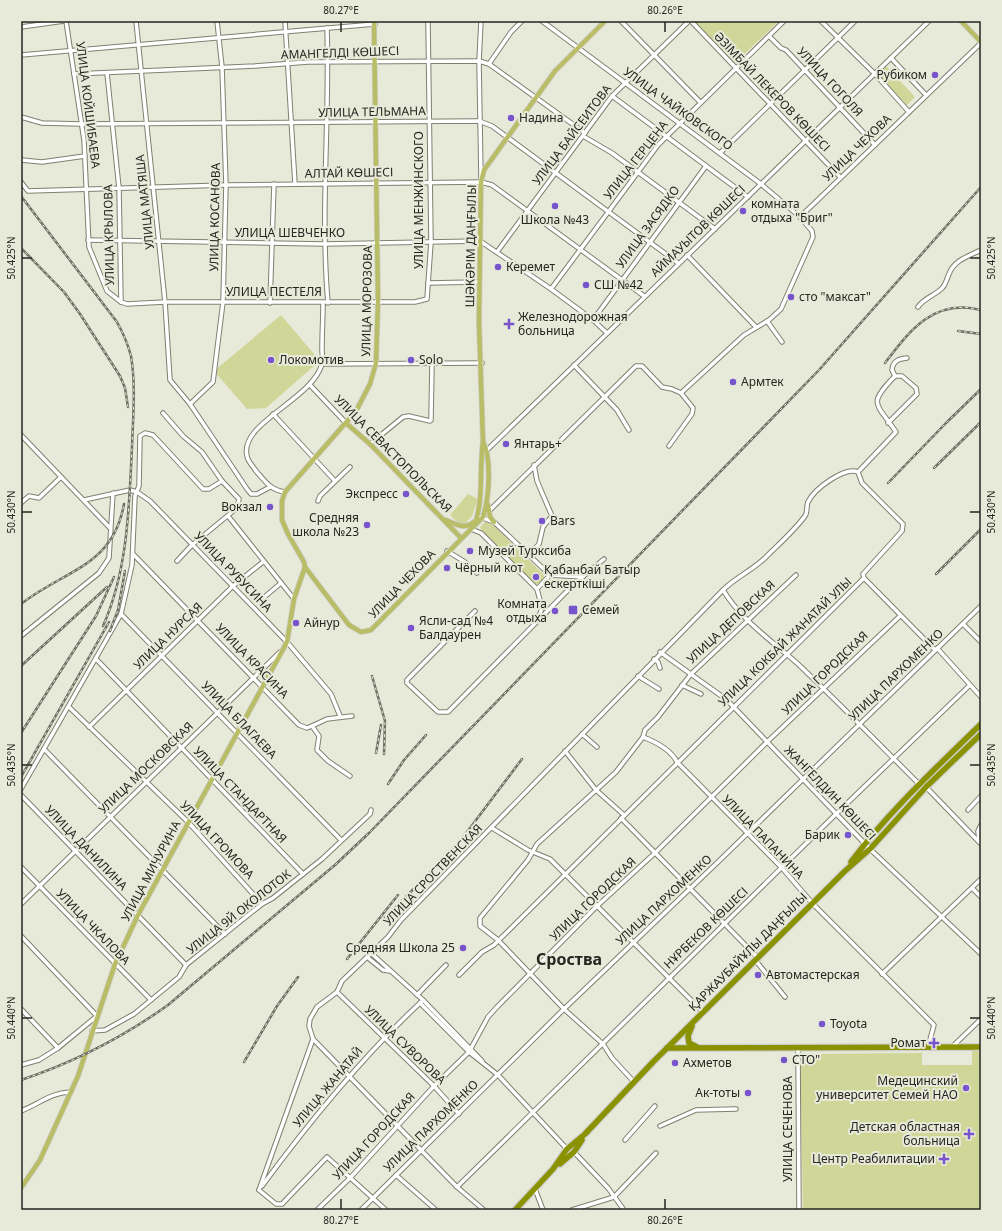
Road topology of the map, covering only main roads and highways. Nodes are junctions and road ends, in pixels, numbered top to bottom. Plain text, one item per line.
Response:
1 (605, 21) edge
2 (961, 21) edge
3 (374, 23) edge
4 (981, 42) edge
5 (346, 423) junction
6 (483, 442) junction
7 (487, 499) junction
8 (483, 517) joint
9 (443, 518) junction
10 (476, 522) junction
11 (494, 522) road end
12 (461, 538) junction
13 (305, 567) junction
14 (981, 724) edge
15 (981, 734) edge
16 (844, 871) junction
17 (701, 1015) junction
18 (981, 1047) edge
19 (667, 1048) junction
20 (680, 1048) junction
21 (708, 1049) junction
22 (653, 1062) junction
23 (21, 1188) edge
24 (515, 1210) edge

1 - 6 main road, ШӘКӘРІМ ДАҢҒЫЛЫ
2 - 4 main road
3 - 5 main road, УЛИЦА МОРОЗОВА
5 - 9 main road, УЛИЦА СЕВАСТОПОЛЬСКАЯ
5 - 13 main road, УЛИЦА МОРОЗОВА
6 - 7 main road, ШӘКӘРІМ ДАҢҒЫЛЫ
6 - 10 main road, ШӘКӘРІМ ДАҢҒЫЛЫ
7 - 8 main road, ШӘКӘРІМ ДАҢҒЫЛЫ
7 - 11 main road
8 - 10 main road, УЛИЦА ЧЕХОВА
9 - 10 main road
9 - 12 main road, УЛИЦА СЕВАСТОПОЛЬСКАЯ
10 - 12 main road, УЛИЦА ЧЕХОВА
12 - 13 main road, УЛИЦА ЧЕХОВА
13 - 23 main road, УЛИЦА МИЧУРИНА
14 - 16 highway, ҚАРЖАУБАЙҰЛЫ ДАҢҒЫЛЫ
15 - 16 highway, ҚАРЖАУБАЙҰЛЫ ДАҢҒЫЛЫ
16 - 17 highway, ҚАРЖАУБАЙҰЛЫ ДАҢҒЫЛЫ
17 - 19 highway, ҚАРЖАУБАЙҰЛЫ ДАҢҒЫЛЫ
17 - 21 highway
18 - 21 highway
19 - 20 highway
19 - 22 highway, ҚАРЖАУБАЙҰЛЫ ДАҢҒЫЛЫ
20 - 21 highway
20 - 22 highway
22 - 24 highway

